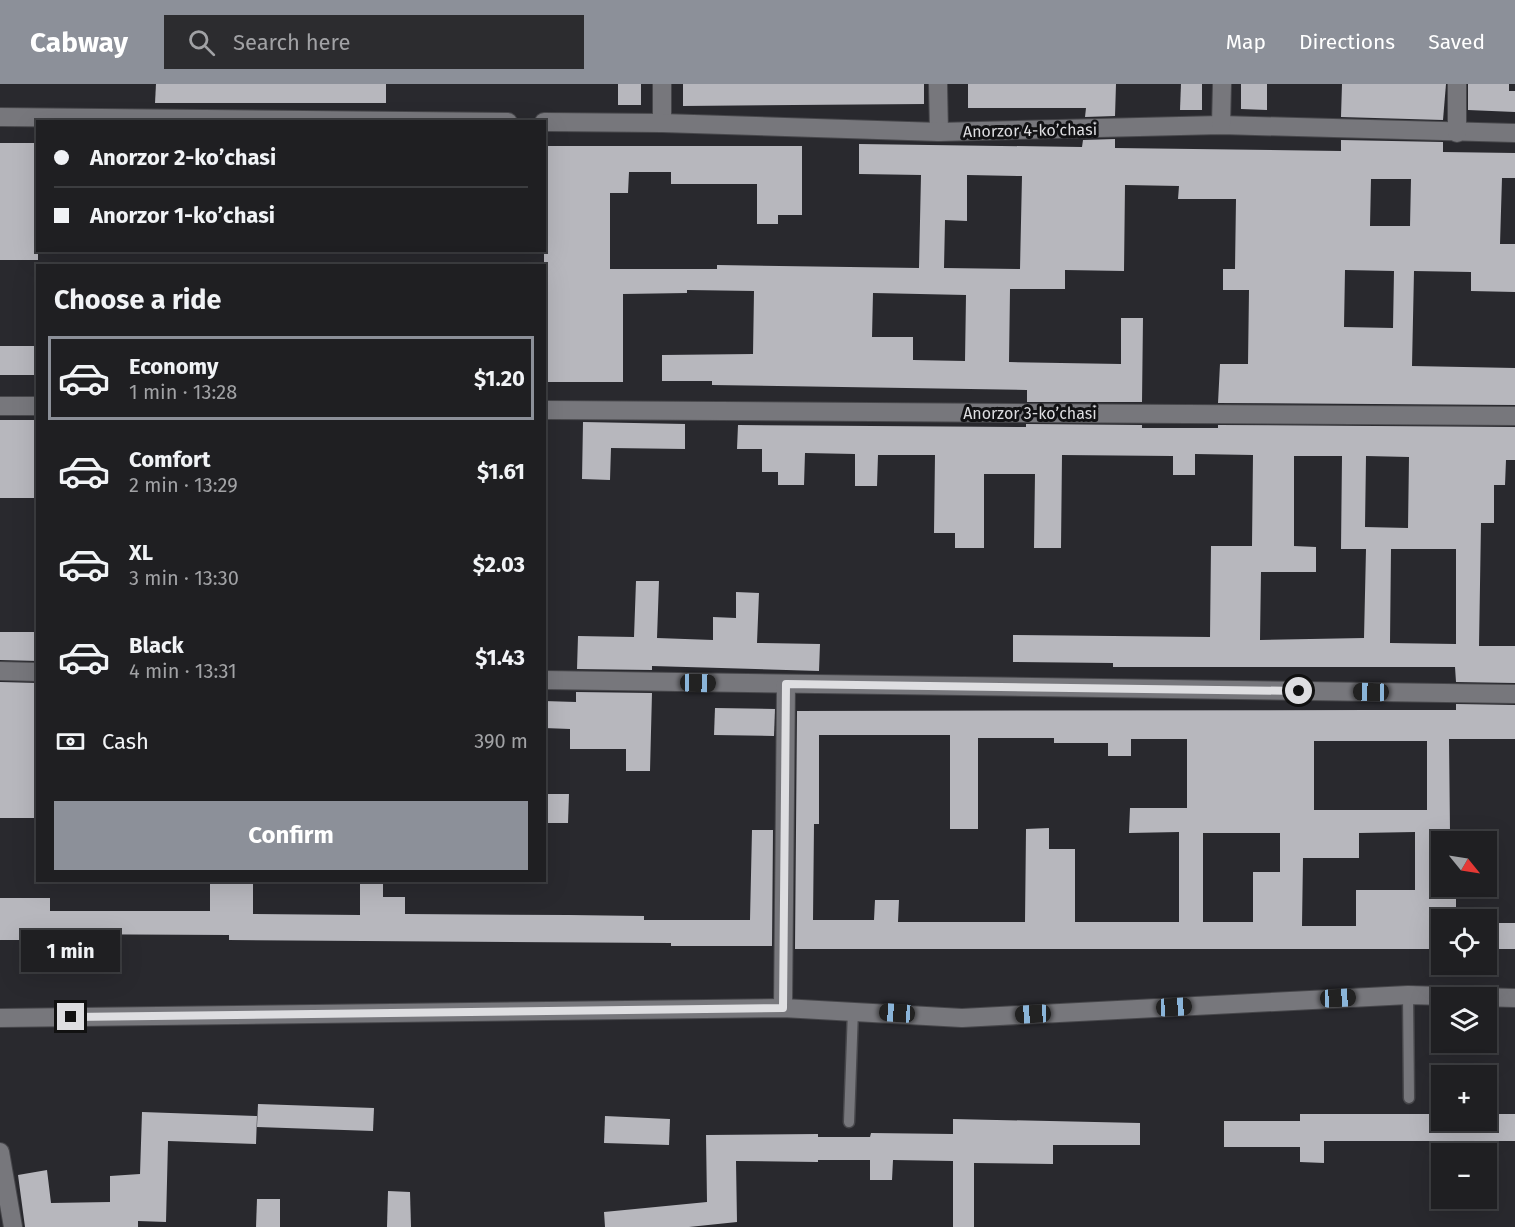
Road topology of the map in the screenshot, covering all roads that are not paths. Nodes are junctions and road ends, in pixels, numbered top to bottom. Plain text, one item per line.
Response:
1 (662, 84) edge
2 (938, 84) edge
3 (1222, 84) edge
4 (1457, 84) edge
5 (0, 117) edge
6 (305, 120) edge
7 (546, 122) edge
8 (662, 123) junction
9 (1221, 126) junction
10 (939, 132) junction
11 (1457, 133) junction
12 (1515, 133) edge
13 (0, 406) edge
14 (36, 406) edge
15 (546, 410) edge
16 (1515, 416) edge
17 (0, 671) edge
18 (36, 672) edge
19 (546, 680) edge
20 (786, 684) junction
21 (1515, 694) edge
22 (1408, 995) junction
23 (1515, 998) edge
24 (783, 1008) junction
25 (853, 1010) junction
26 (0, 1018) edge
27 (1409, 1098) dead end
28 (849, 1122) dead end
29 (0, 1152) edge
30 (13, 1227) edge

1 - 8 street
2 - 10 street
3 - 9 street
4 - 11 street
5 - 6 street
7 - 8 street, Аnorzor 4-koʼchasi
8 - 10 street, Аnorzor 4-koʼchasi
9 - 10 street, Аnorzor 4-koʼchasi
9 - 11 street, Аnorzor 4-koʼchasi
11 - 12 street, Аnorzor 4-koʼchasi
13 - 14 street
15 - 16 street, Аnorzor 3-koʼchasi
17 - 18 street
19 - 20 street
20 - 21 street
20 - 24 street
22 - 23 street
22 - 25 street
22 - 27 lane
24 - 25 street
24 - 26 street
25 - 28 lane
29 - 30 street

